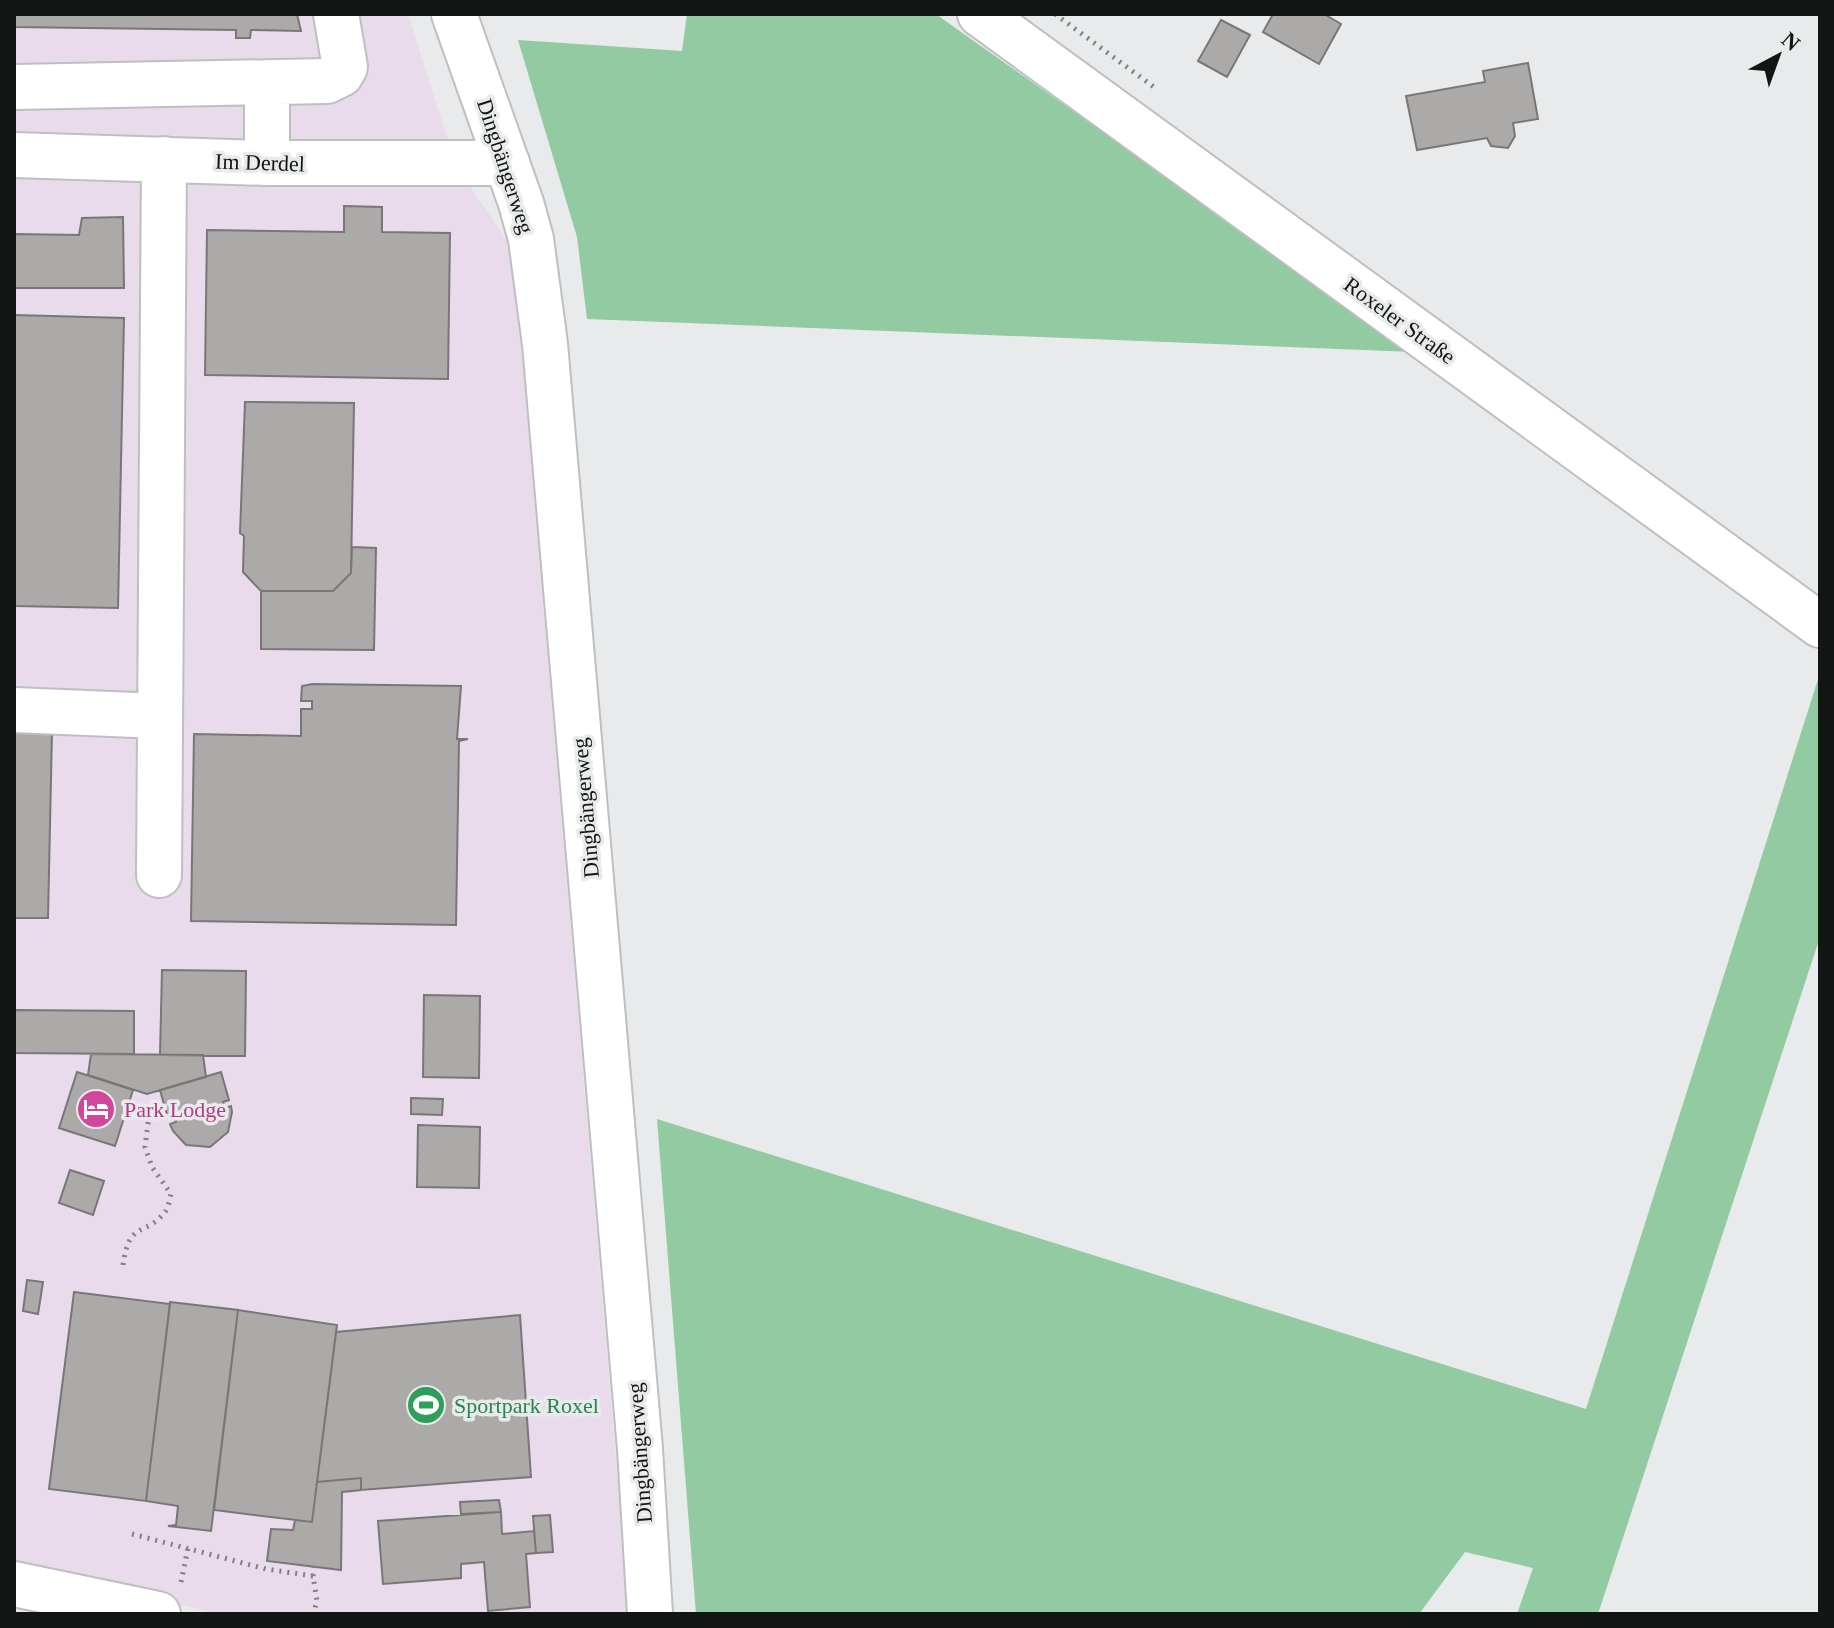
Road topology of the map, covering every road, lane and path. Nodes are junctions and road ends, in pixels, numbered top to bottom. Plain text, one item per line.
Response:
1 (336, 14) edge
2 (454, 14) edge
3 (980, 14) edge
4 (267, 82) junction
5 (14, 87) edge
6 (14, 155) edge
7 (164, 159) junction
8 (267, 163) junction
9 (507, 163) junction
10 (1820, 625) edge
11 (14, 710) edge
12 (160, 716) junction
13 (159, 875) dead end
14 (151, 1101) dead end
15 (123, 1265) dead end
16 (132, 1534) dead end
17 (314, 1566) dead end
18 (313, 1576) junction
19 (14, 1584) edge
20 (158, 1614) edge
21 (313, 1614) edge
22 (650, 1614) edge

1 - 4 main road
2 - 9 main road, Dingbängerweg
3 - 10 main road, Roxeler Straße
4 - 5 main road
4 - 8 main road
6 - 7 main road, Im Derdel
7 - 8 main road, Im Derdel
7 - 12 main road
8 - 9 main road, Im Derdel
9 - 22 main road, Dingbängerweg
11 - 12 main road
12 - 13 main road
14 - 15 path
16 - 18 path
17 - 18 path
18 - 21 path
19 - 20 main road

